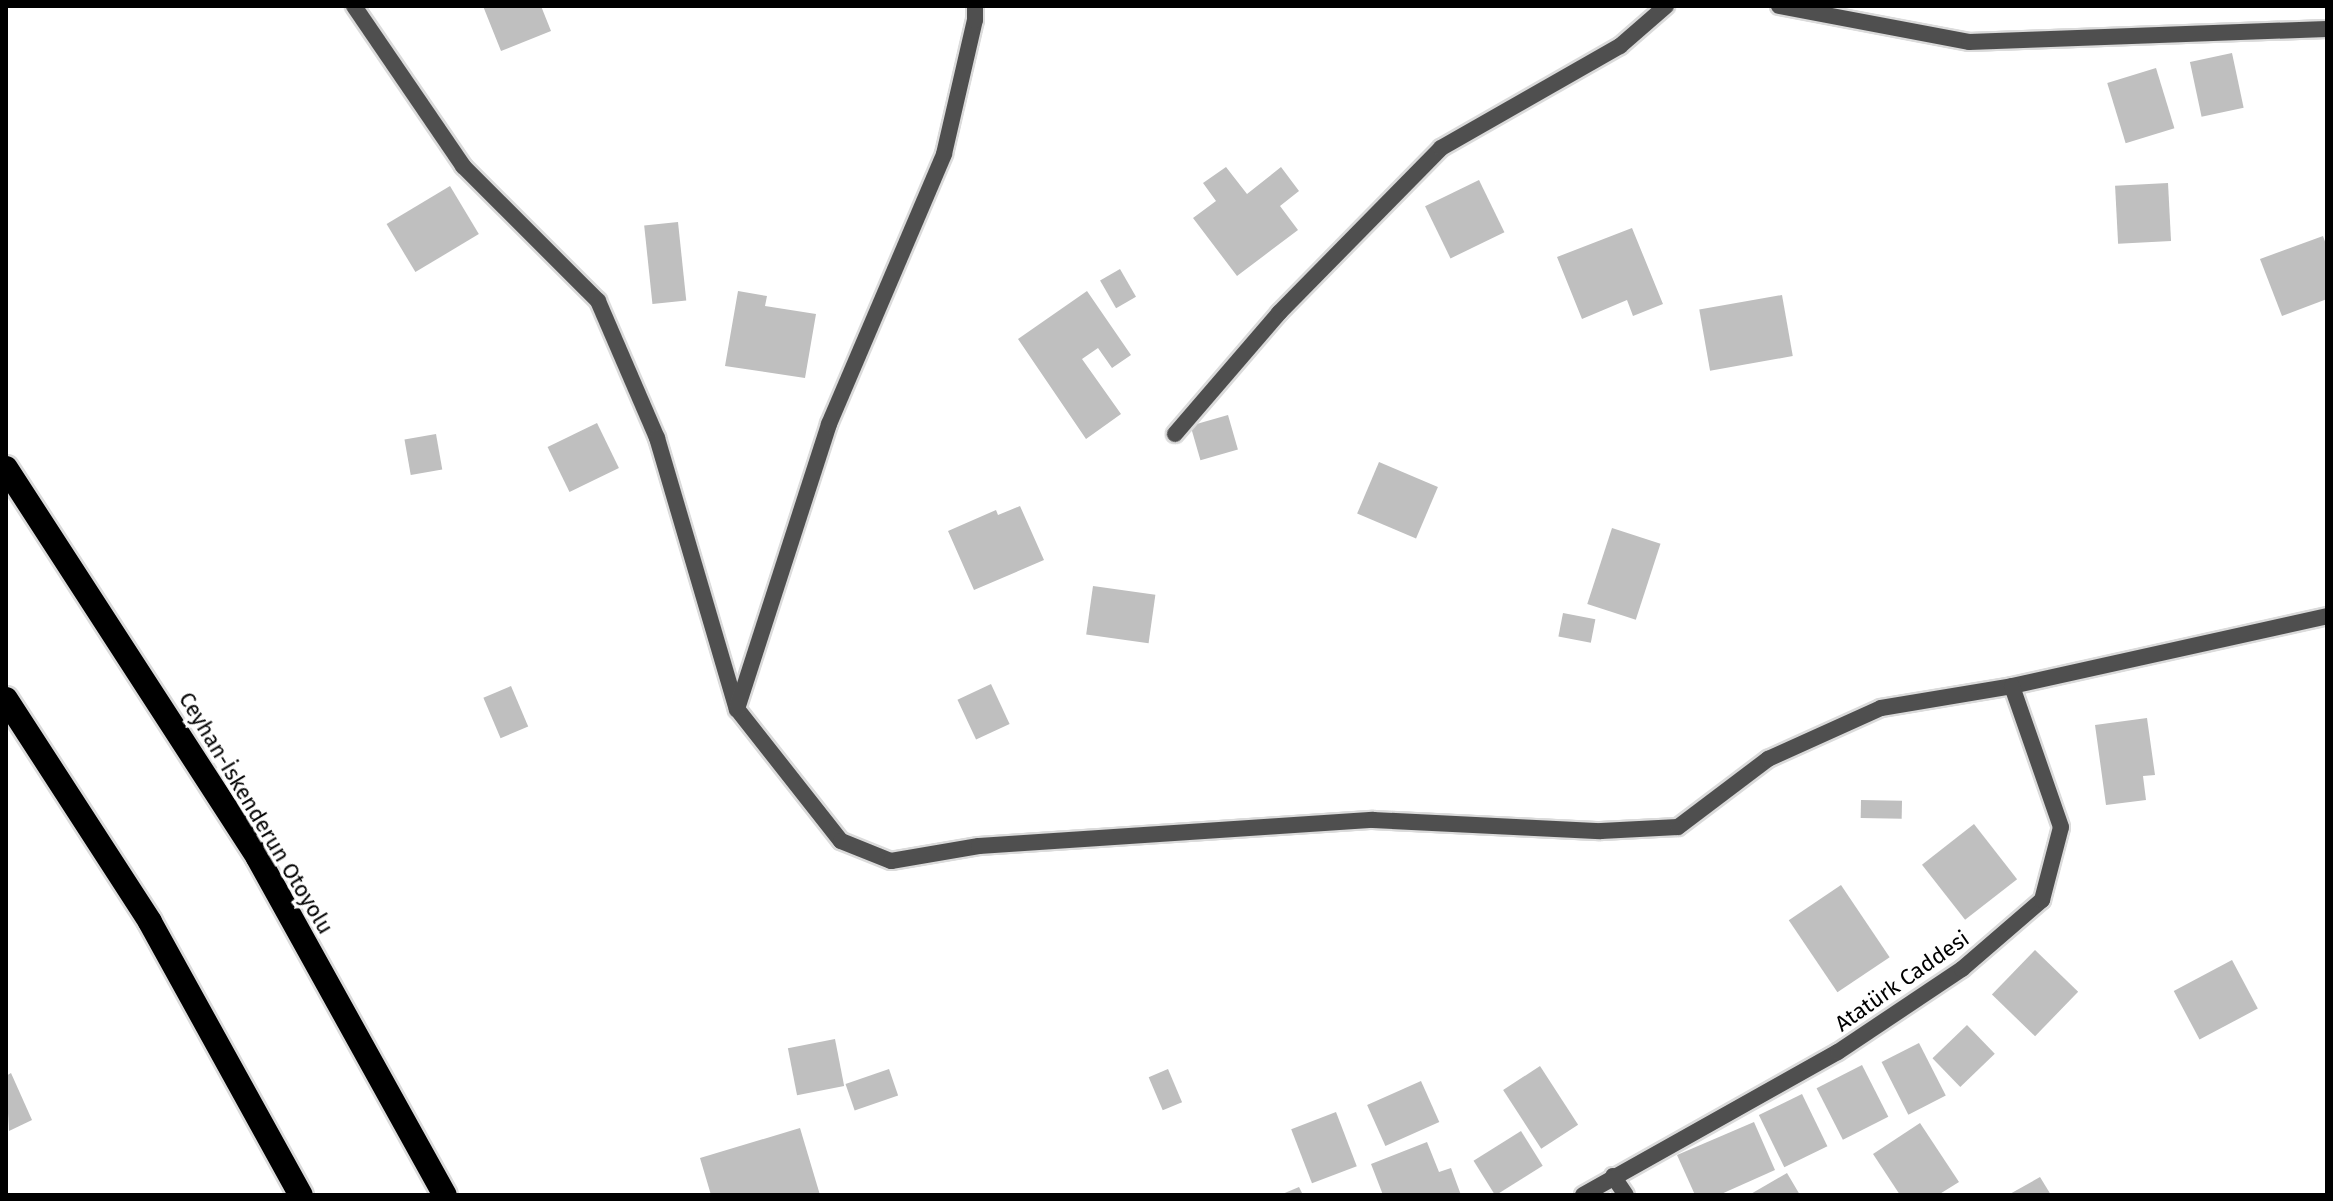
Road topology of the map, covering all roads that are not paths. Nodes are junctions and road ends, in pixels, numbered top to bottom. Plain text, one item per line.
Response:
1 (354, 6) edge
2 (975, 6) edge
3 (1666, 6) edge
4 (1779, 6) edge
5 (2327, 29) edge
6 (1175, 434) dead end
7 (6, 468) edge
8 (2327, 616) edge
9 (2012, 686) junction
10 (6, 699) edge
11 (737, 709) junction
12 (1613, 1176) junction
13 (301, 1195) edge
14 (445, 1195) edge
15 (1583, 1195) edge
16 (1626, 1195) edge

1 - 11 street
2 - 11 street
3 - 6 street
4 - 5 street
7 - 14 highway, Ceyhan-İskenderun Otoyolu
8 - 9 street
9 - 11 street
9 - 12 street, Atatürk Caddesi
10 - 13 highway
12 - 15 street, Atatürk Caddesi
12 - 16 street

